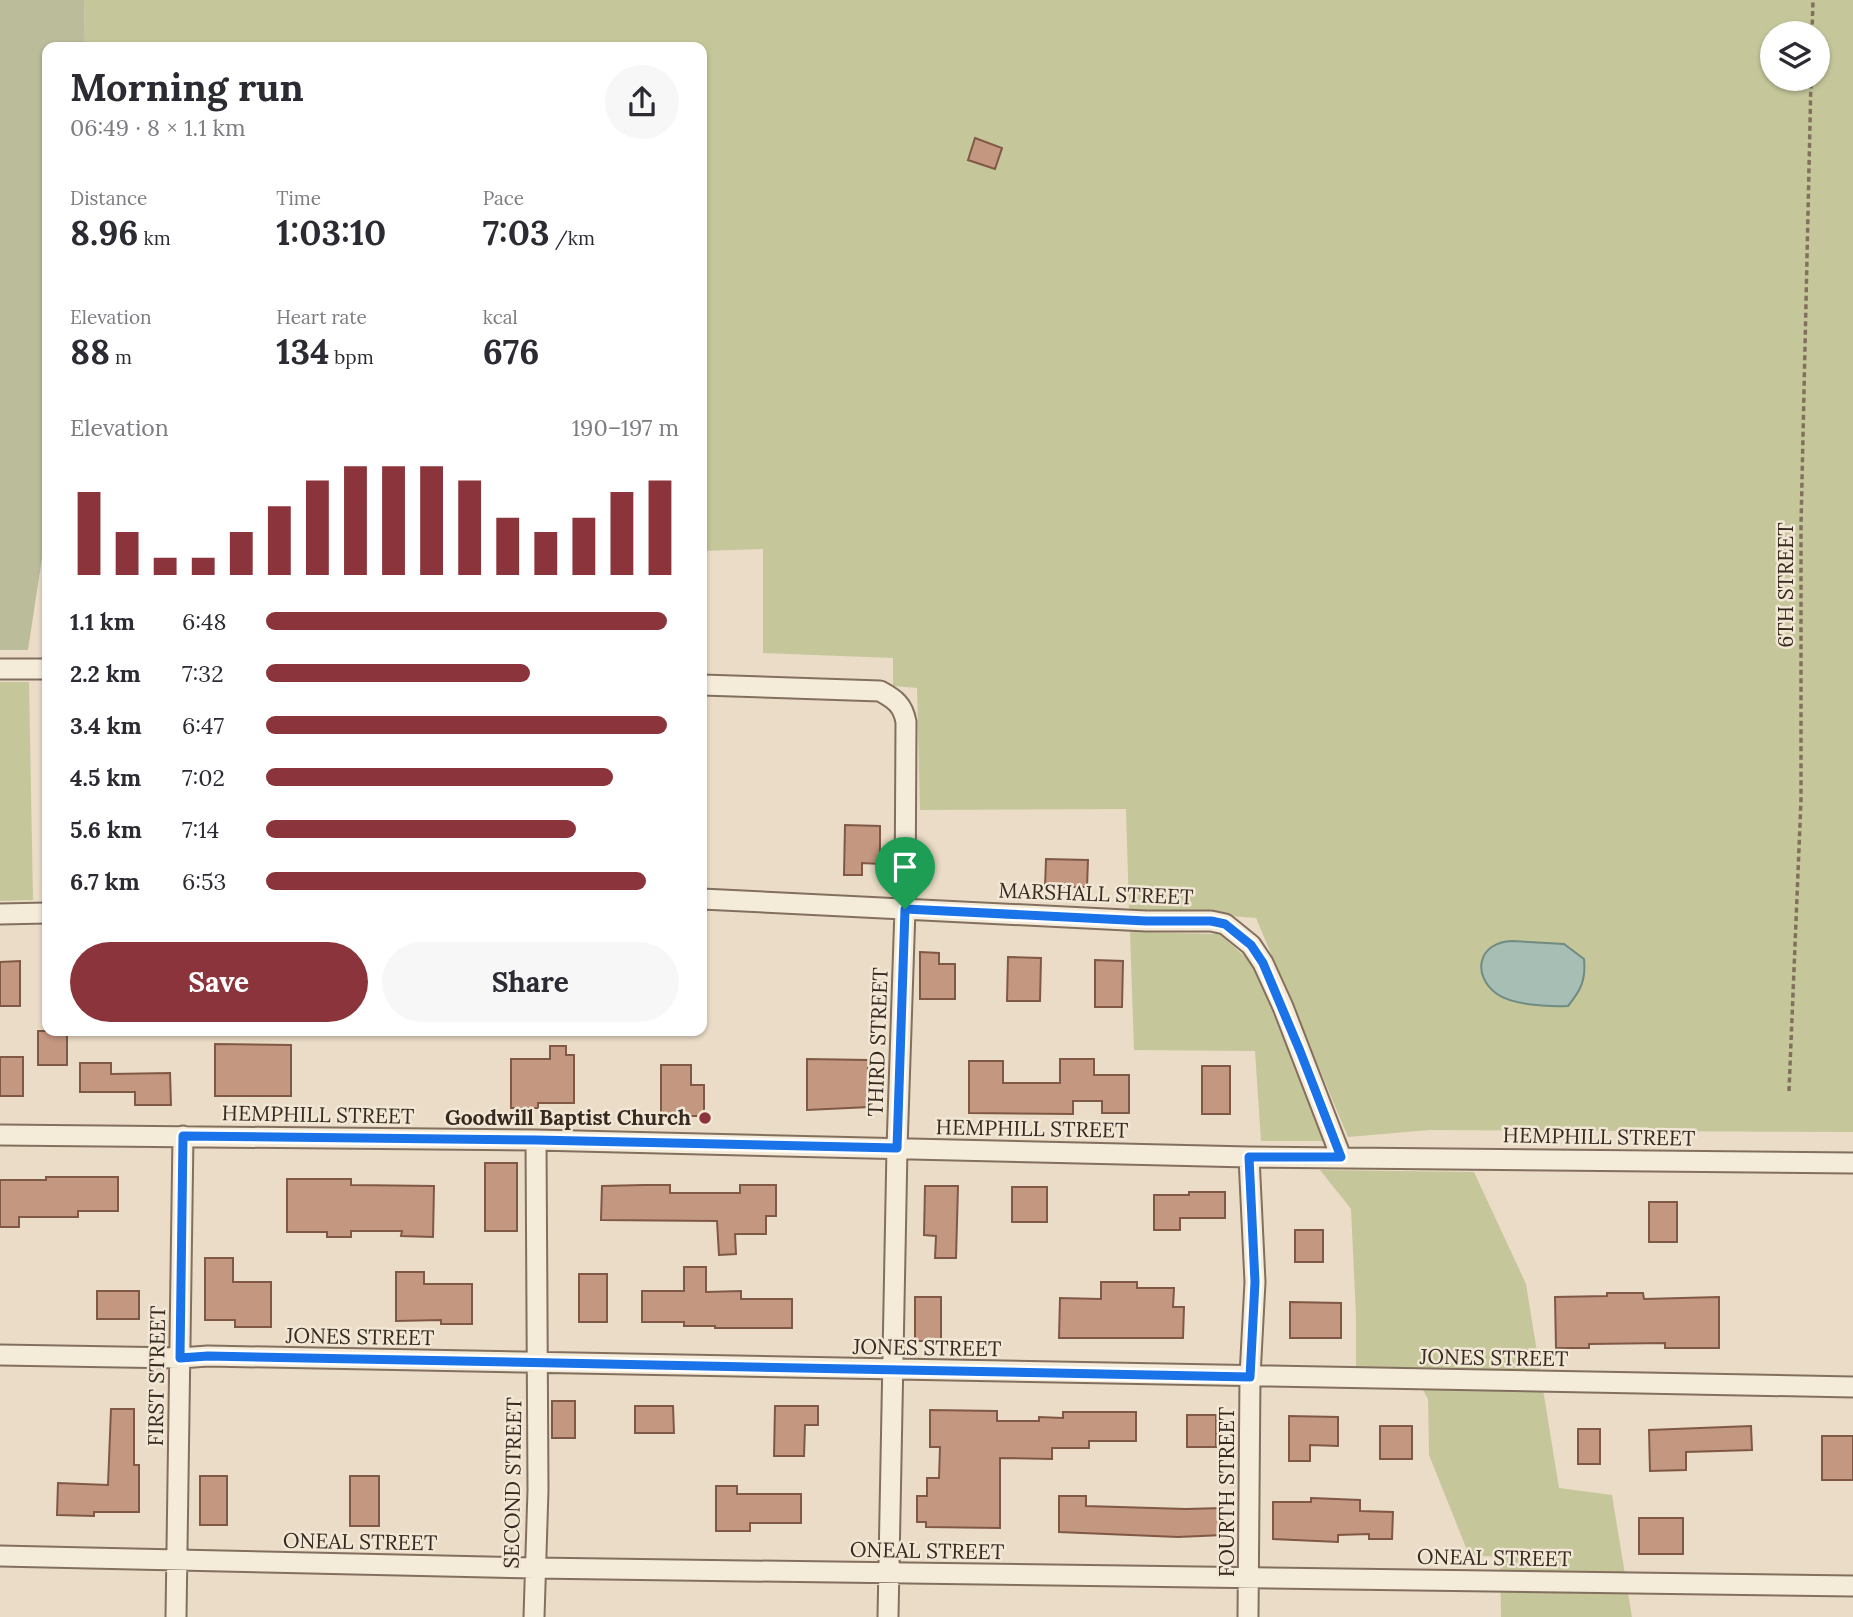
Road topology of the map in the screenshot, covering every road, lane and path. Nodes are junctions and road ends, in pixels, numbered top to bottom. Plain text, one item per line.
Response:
1 (1813, 0) edge
2 (1812, 21) edge
3 (1811, 91) edge
4 (0, 668) edge
5 (42, 669) edge
6 (707, 685) edge
7 (707, 900) edge
8 (905, 909) junction
9 (42, 914) edge
10 (0, 915) edge
11 (1789, 1091) dead end
12 (0, 1135) edge
13 (183, 1136) junction
14 (536, 1140) junction
15 (897, 1148) junction
16 (1249, 1157) junction
17 (1341, 1157) junction
18 (1853, 1163) edge
19 (0, 1355) edge
20 (180, 1358) junction
21 (537, 1364) junction
22 (893, 1370) junction
23 (1250, 1377) junction
24 (1853, 1387) edge
25 (0, 1556) edge
26 (177, 1561) junction
27 (536, 1568) junction
28 (889, 1573) junction
29 (1250, 1577) junction
30 (1853, 1586) edge
31 (176, 1617) edge
32 (534, 1617) edge
33 (888, 1617) edge
34 (1248, 1617) edge

1 - 2 path
3 - 11 path, 6TH STREET
4 - 5 street
6 - 8 street, THIRD STREET
7 - 8 street, MARSHALL STREET
8 - 15 street, THIRD STREET
8 - 17 street, MARSHALL STREET
9 - 10 street
12 - 13 street, HEMPHILL STREET
13 - 14 street, HEMPHILL STREET
13 - 20 street, FIRST STREET
14 - 15 street, HEMPHILL STREET
14 - 21 street, SECOND STREET
15 - 16 street, HEMPHILL STREET
15 - 22 street, THIRD STREET
16 - 17 street, HEMPHILL STREET
16 - 23 street, FOURTH STREET
17 - 18 street, HEMPHILL STREET
19 - 20 street, JONES STREET
20 - 21 street, JONES STREET
20 - 26 street, FIRST STREET
21 - 22 street, JONES STREET
21 - 27 street, SECOND STREET
22 - 23 street, JONES STREET
22 - 28 street, THIRD STREET
23 - 24 street, JONES STREET
23 - 29 street, FOURTH STREET
25 - 26 street, ONEAL STREET
26 - 27 street, ONEAL STREET
26 - 31 street, FIRST STREET
27 - 28 street, ONEAL STREET
27 - 32 street, SECOND STREET
28 - 29 street, ONEAL STREET
28 - 33 street, THIRD STREET
29 - 30 street, ONEAL STREET
29 - 34 street, FOURTH STREET

